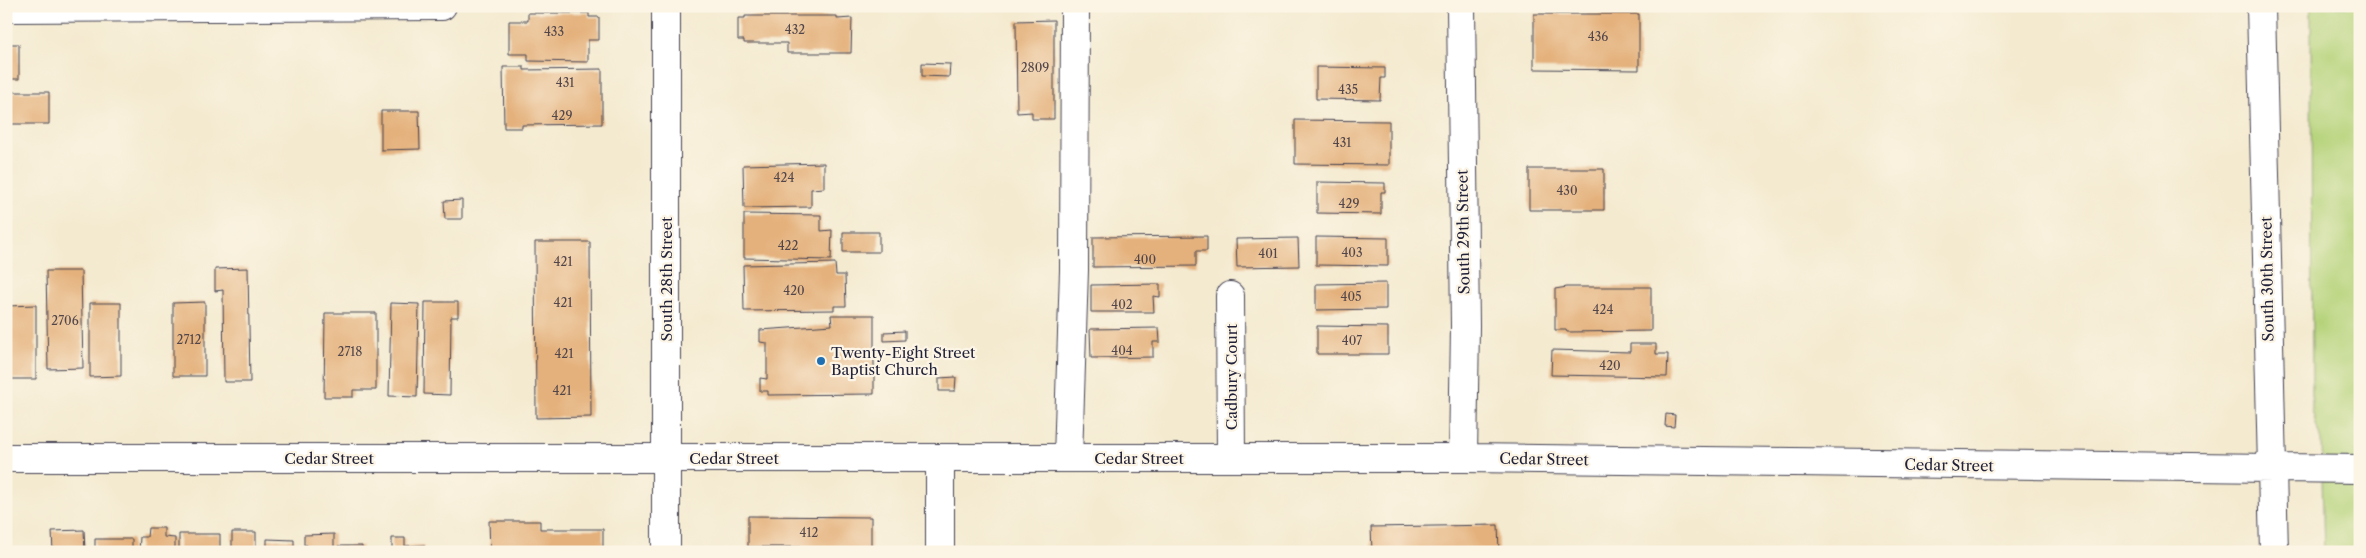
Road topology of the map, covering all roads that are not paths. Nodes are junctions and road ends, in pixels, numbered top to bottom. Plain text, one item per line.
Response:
1 (442, 6) edge
2 (666, 6) edge
3 (1075, 6) edge
4 (1461, 6) edge
5 (6, 8) edge
6 (2259, 8) edge
7 (1230, 296) dead end
8 (6, 458) edge
9 (666, 458) junction
10 (940, 458) junction
11 (1068, 458) junction
12 (1231, 458) junction
13 (1463, 458) junction
14 (2272, 469) junction
15 (2360, 469) edge
16 (666, 552) edge
17 (940, 552) edge
18 (2274, 552) edge

1 - 5 street
2 - 9 street, South 28th Street
3 - 11 street
4 - 13 street, South 29th Street
6 - 14 street, South 30th Street
7 - 12 street, Cadbury Court
8 - 9 street, Cedar Street
9 - 10 street, Cedar Street
9 - 16 street, South 28th Street
10 - 11 street, Cedar Street
10 - 17 street
11 - 12 street, Cedar Street
12 - 13 street, Cedar Street
13 - 14 street, Cedar Street
14 - 15 street, Cedar Street
14 - 18 street, South 30th Street

